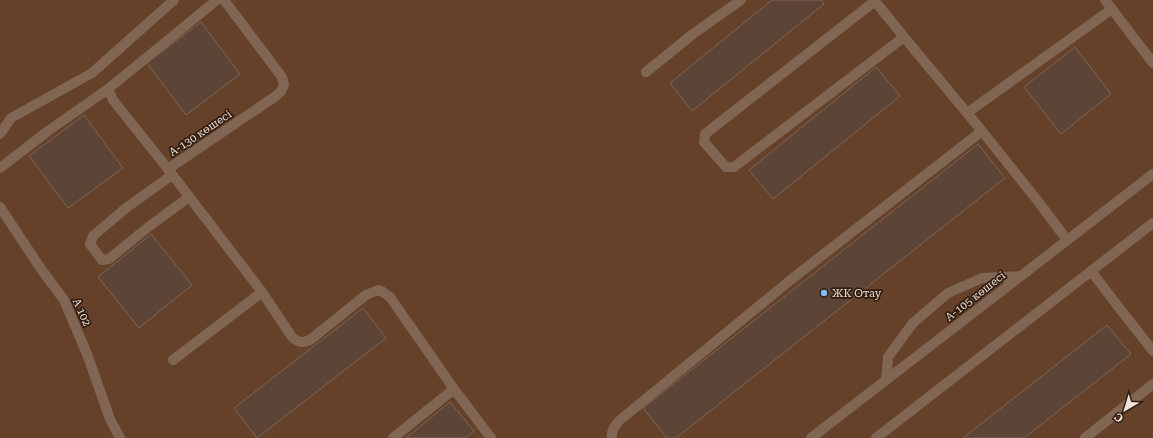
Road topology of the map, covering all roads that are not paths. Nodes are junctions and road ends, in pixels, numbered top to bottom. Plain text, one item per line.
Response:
1 (174, 0) edge
2 (216, 0) edge
3 (224, 0) edge
4 (741, 0) edge
5 (1105, 0) edge
6 (875, 1) edge
7 (1112, 9) junction
8 (904, 37) junction
9 (1153, 63) edge
10 (646, 72) dead end
11 (108, 89) junction
12 (967, 113) junction
13 (982, 131) junction
14 (0, 134) edge
15 (0, 168) edge
16 (170, 172) junction
17 (1153, 174) edge
18 (189, 197) junction
19 (0, 207) edge
20 (1153, 223) edge
21 (1067, 240) junction
22 (1091, 271) junction
23 (1021, 276) junction
24 (262, 292) junction
25 (1153, 350) edge
26 (173, 360) dead end
27 (886, 380) junction
28 (1153, 384) edge
29 (454, 389) junction
30 (120, 438) edge
31 (392, 438) edge
32 (491, 438) edge
33 (612, 438) edge
34 (811, 438) edge
35 (876, 438) edge
36 (1085, 438) edge

1 - 14 street
2 - 11 street
3 - 16 street, А-130 көшесі
4 - 10 street
5 - 7 street
6 - 8 street
6 - 8 street
7 - 9 street
7 - 12 street
8 - 12 street
11 - 15 street
11 - 16 street
12 - 13 street
13 - 21 street
13 - 33 street
16 - 18 street
16 - 18 street
17 - 21 street, А-105 көшесі
18 - 24 street
19 - 30 street, А 102
20 - 22 street
21 - 23 street, А-105 көшесі
22 - 25 street
22 - 35 street
23 - 27 street, А-105 көшесі
23 - 27 street
24 - 26 street
24 - 29 street
27 - 34 street, А-105 көшесі
28 - 36 street
29 - 31 street
29 - 32 street

